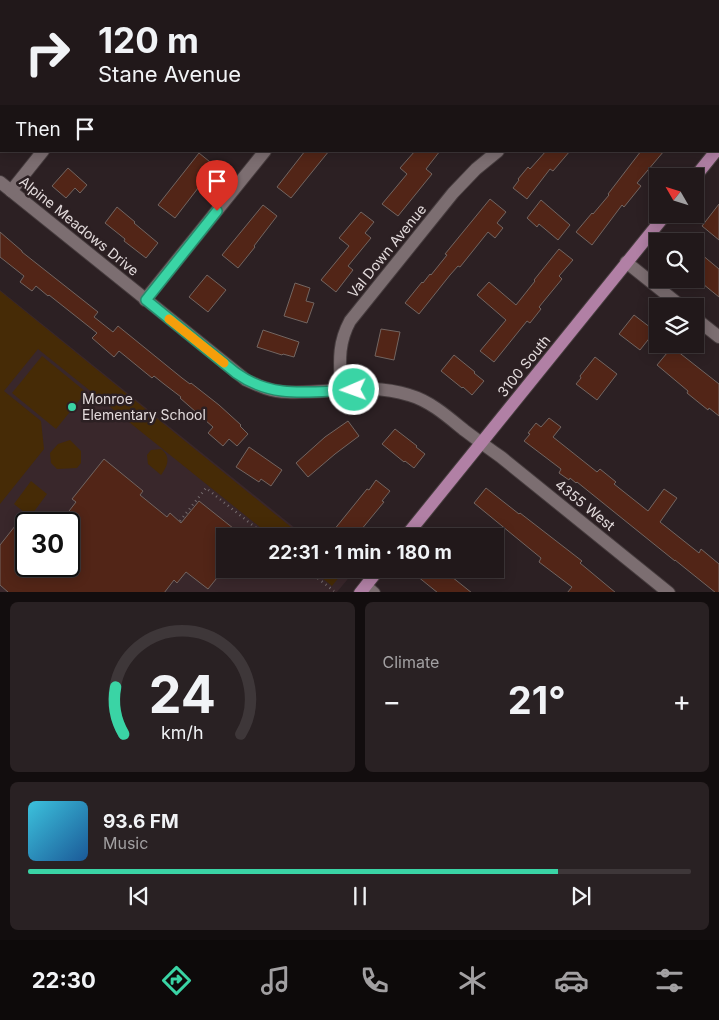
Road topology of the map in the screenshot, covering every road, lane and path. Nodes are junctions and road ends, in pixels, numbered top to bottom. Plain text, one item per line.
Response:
1 (42, 152) edge
2 (264, 152) edge
3 (497, 152) edge
4 (715, 152) edge
5 (702, 168) edge
6 (0, 182) edge
7 (11, 191) junction
8 (658, 223) edge
9 (626, 262) junction
10 (671, 298) edge
11 (146, 300) junction
12 (704, 325) edge
13 (719, 337) edge
14 (341, 390) junction
15 (481, 443) junction
16 (180, 521) dead end
17 (256, 528) edge
18 (412, 528) edge
19 (317, 578) edge
20 (374, 578) edge
21 (367, 590) edge
22 (334, 591) edge
23 (670, 592) edge

1 - 7 street
2 - 11 street
3 - 14 street, Val Down Avenue
4 - 5 main road
6 - 7 street, Alpine Meadows Drive
7 - 11 street, Alpine Meadows Drive
8 - 9 main road, 3100 South
9 - 10 street
9 - 15 main road, 3100 South
11 - 14 street, Alpine Meadows Drive
12 - 13 street
14 - 15 street, Alpine Meadows Drive
15 - 18 main road, 3100 South
15 - 23 street, 4355 West
16 - 17 path
19 - 22 path
20 - 21 main road

